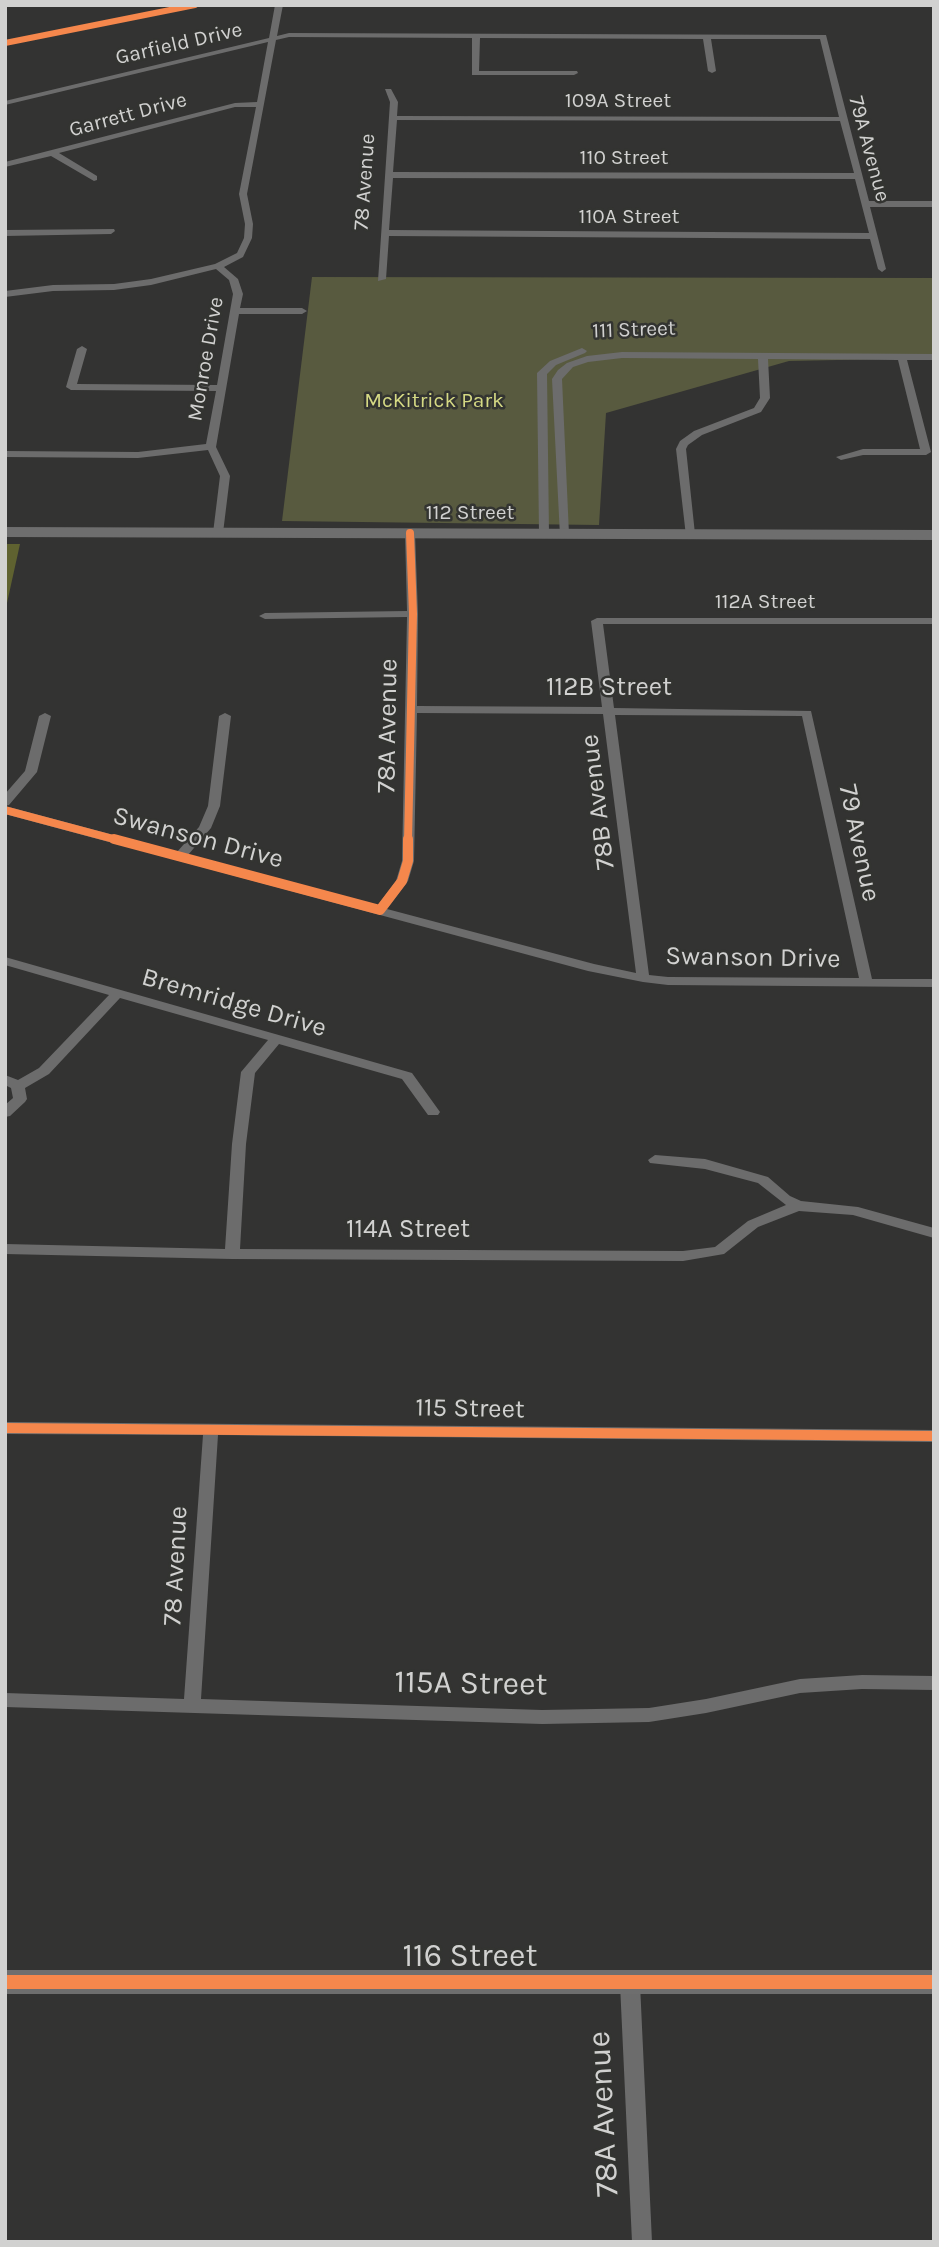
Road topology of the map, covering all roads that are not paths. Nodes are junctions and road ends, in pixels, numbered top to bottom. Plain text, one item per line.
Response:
1 (195, 5) edge
2 (279, 5) edge
3 (476, 36) junction
4 (707, 37) junction
5 (823, 37) joint
6 (272, 40) junction
7 (5, 43) edge
8 (712, 71) dead end
9 (574, 73) dead end
10 (388, 90) dead end
11 (5, 103) edge
12 (260, 104) junction
13 (393, 118) junction
14 (843, 119) junction
15 (52, 153) junction
16 (5, 165) edge
17 (389, 175) junction
18 (858, 176) junction
19 (94, 178) dead end
20 (865, 204) junction
21 (934, 204) edge
22 (111, 230) dead end
23 (5, 233) edge
24 (385, 233) junction
25 (874, 236) junction
26 (218, 266) junction
27 (882, 269) dead end
28 (381, 279) dead end
29 (5, 294) edge
30 (236, 311) junction
31 (302, 311) dead end
32 (82, 349) dead end
33 (764, 356) junction
34 (852, 357) junction
35 (902, 357) junction
36 (934, 357) edge
37 (222, 388) junction
38 (211, 447) junction
39 (5, 454) edge
40 (841, 457) dead end
41 (5, 532) edge
42 (218, 533) junction
43 (410, 533) junction
44 (544, 534) junction
45 (564, 534) junction
46 (690, 534) junction
47 (934, 535) edge
48 (413, 614) junction
49 (265, 616) dead end
50 (597, 621) joint
51 (934, 621) edge
52 (412, 709) junction
53 (610, 710) junction
54 (807, 713) joint
55 (45, 716) dead end
56 (225, 716) dead end
57 (5, 802) edge
58 (5, 810) edge
59 (180, 857) junction
60 (380, 910) junction
61 (5, 961) edge
62 (643, 978) junction
63 (866, 982) junction
64 (934, 983) edge
65 (117, 993) junction
66 (276, 1039) junction
67 (5, 1079) edge
68 (18, 1086) junction
69 (433, 1112) dead end
70 (5, 1113) edge
71 (655, 1160) dead end
72 (798, 1206) junction
73 (934, 1233) edge
74 (5, 1249) edge
75 (232, 1254) junction
76 (5, 1428) edge
77 (211, 1429) junction
78 (934, 1436) edge
79 (934, 1683) edge
80 (5, 1700) edge
81 (192, 1707) junction
82 (5, 1982) edge
83 (934, 1982) edge
84 (630, 1984) junction
85 (642, 2242) edge

1 - 7 street
2 - 6 street, Monroe Drive
3 - 4 street, Garfield Drive
3 - 6 street, Garfield Drive
3 - 9 street
4 - 5 street, Garfield Drive
4 - 8 street
5 - 14 street, 79A Avenue
6 - 11 street, Garfield Drive
6 - 12 street, Monroe Drive
10 - 13 street, 78 Avenue
12 - 15 street, Garrett Drive
12 - 26 street, Monroe Drive
13 - 14 street, 109A Street
13 - 17 street, 78 Avenue
14 - 18 street, 79A Avenue
15 - 16 street, Garrett Drive
15 - 19 street
17 - 18 street, 110 Street
17 - 24 street, 78 Avenue
18 - 20 street, 79A Avenue
20 - 21 street
20 - 25 street, 79A Avenue
22 - 23 street
24 - 25 street, 110A Street
24 - 28 street, 78 Avenue
25 - 27 street, 79A Avenue
26 - 29 street
26 - 30 street, Monroe Drive
30 - 31 street
30 - 37 street, Monroe Drive
32 - 37 street
33 - 34 street, 111 Street
33 - 45 street, 111 Street
33 - 46 street
34 - 35 street, 111 Street
34 - 44 street, 111 Street
35 - 36 street, 111 Street
35 - 40 street
37 - 38 street, Monroe Drive
38 - 39 street
38 - 42 street, Monroe Drive
41 - 42 street, 112 Street
42 - 43 street, 112 Street
43 - 44 street, 112 Street
43 - 48 street, 78A Avenue
44 - 45 street, 112 Street
45 - 46 street, 112 Street
46 - 47 street, 112 Street
48 - 49 street
48 - 52 street, 78A Avenue
50 - 51 street, 112A Street
50 - 53 street, 78B Avenue
52 - 53 street, 112B Street
52 - 60 street, 78A Avenue
53 - 54 street, 112B Street
53 - 62 street, 78B Avenue
54 - 63 street, 79 Avenue
55 - 57 street
56 - 59 street
58 - 59 street, Swanson Drive
59 - 60 street, Swanson Drive
60 - 62 street, Swanson Drive
61 - 65 street, Bremridge Drive
62 - 63 street, Swanson Drive
63 - 64 street, Swanson Drive
65 - 66 street, Bremridge Drive
65 - 68 street
66 - 69 street, Bremridge Drive
66 - 75 street
67 - 68 street
68 - 70 street
71 - 72 street
72 - 73 street, 114A Street
72 - 75 street, 114A Street
74 - 75 street, 114A Street
76 - 77 street, 115 Street
77 - 78 street, 115 Street
77 - 81 street, 78 Avenue
79 - 81 street, 115A Street
80 - 81 street, 115A Street
82 - 84 street, 116 Street
83 - 84 street, 116 Street
84 - 85 street, 78A Avenue

